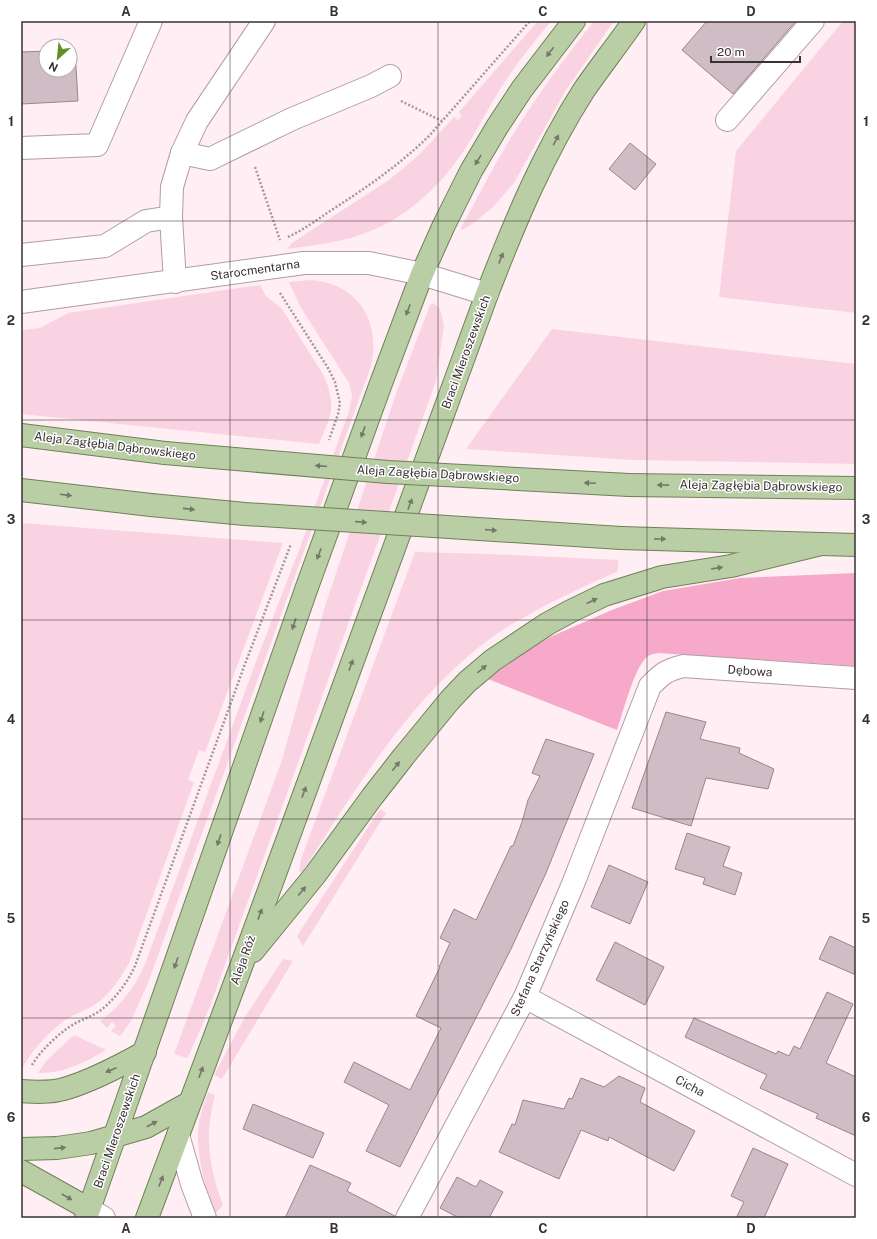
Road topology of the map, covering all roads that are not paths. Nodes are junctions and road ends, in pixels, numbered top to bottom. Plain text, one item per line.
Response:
1 (151, 21) edge
2 (264, 21) edge
3 (574, 21) edge
4 (634, 21) edge
5 (813, 21) edge
6 (380, 81) road end
7 (728, 120) dead end
8 (21, 148) edge
9 (182, 153) junction
10 (171, 217) junction
11 (21, 255) edge
12 (422, 274) junction
13 (175, 282) junction
14 (487, 294) junction
15 (21, 302) edge
16 (21, 436) edge
17 (856, 488) edge
18 (23, 491) edge
19 (821, 544) junction
20 (856, 545) edge
21 (856, 678) edge
22 (650, 686) joint
23 (337, 702) joint
24 (242, 964) junction
25 (525, 997) junction
26 (145, 1052) junction
27 (21, 1091) edge
28 (190, 1103) junction
29 (178, 1135) junction
30 (115, 1137) junction
31 (21, 1149) edge
32 (21, 1171) edge
33 (856, 1175) edge
34 (93, 1215) edge
35 (147, 1218) edge
36 (205, 1218) edge
37 (407, 1218) edge

1 - 8 street
2 - 9 street
3 -> 12 main road
14 -> 4 main road, Braci Mieroszewskich
5 - 7 street
6 - 9 street
9 - 10 street
10 - 11 street
10 - 13 street
12 - 13 street, Starocmentarna
12 - 14 street, Starocmentarna
12 -> 26 main road
13 - 15 street, Starocmentarna
23 -> 14 main road, Braci Mieroszewskich
17 -> 16 main road, Aleja Zagłębia Dąbrowskiego, bridge
18 -> 19 main road, bridge
19 - 20 main road
24 -> 19 main road
21 - 22 street, Dębowa
22 - 25 street, Stefana Starzyńskiego
24 -> 23 main road, Aleja Róż
28 -> 24 main road, Aleja Róż
25 - 33 street, Cicha
25 - 37 street, Stefana Starzyńskiego
26 -> 27 main road
26 - 30 main road, Braci Mieroszewskich
28 - 29 main road, Aleja Róż
30 -> 28 main road
35 -> 29 main road, Aleja Róż
29 - 36 street
31 -> 30 main road
30 - 34 main road, Braci Mieroszewskich
32 -> 34 main road

